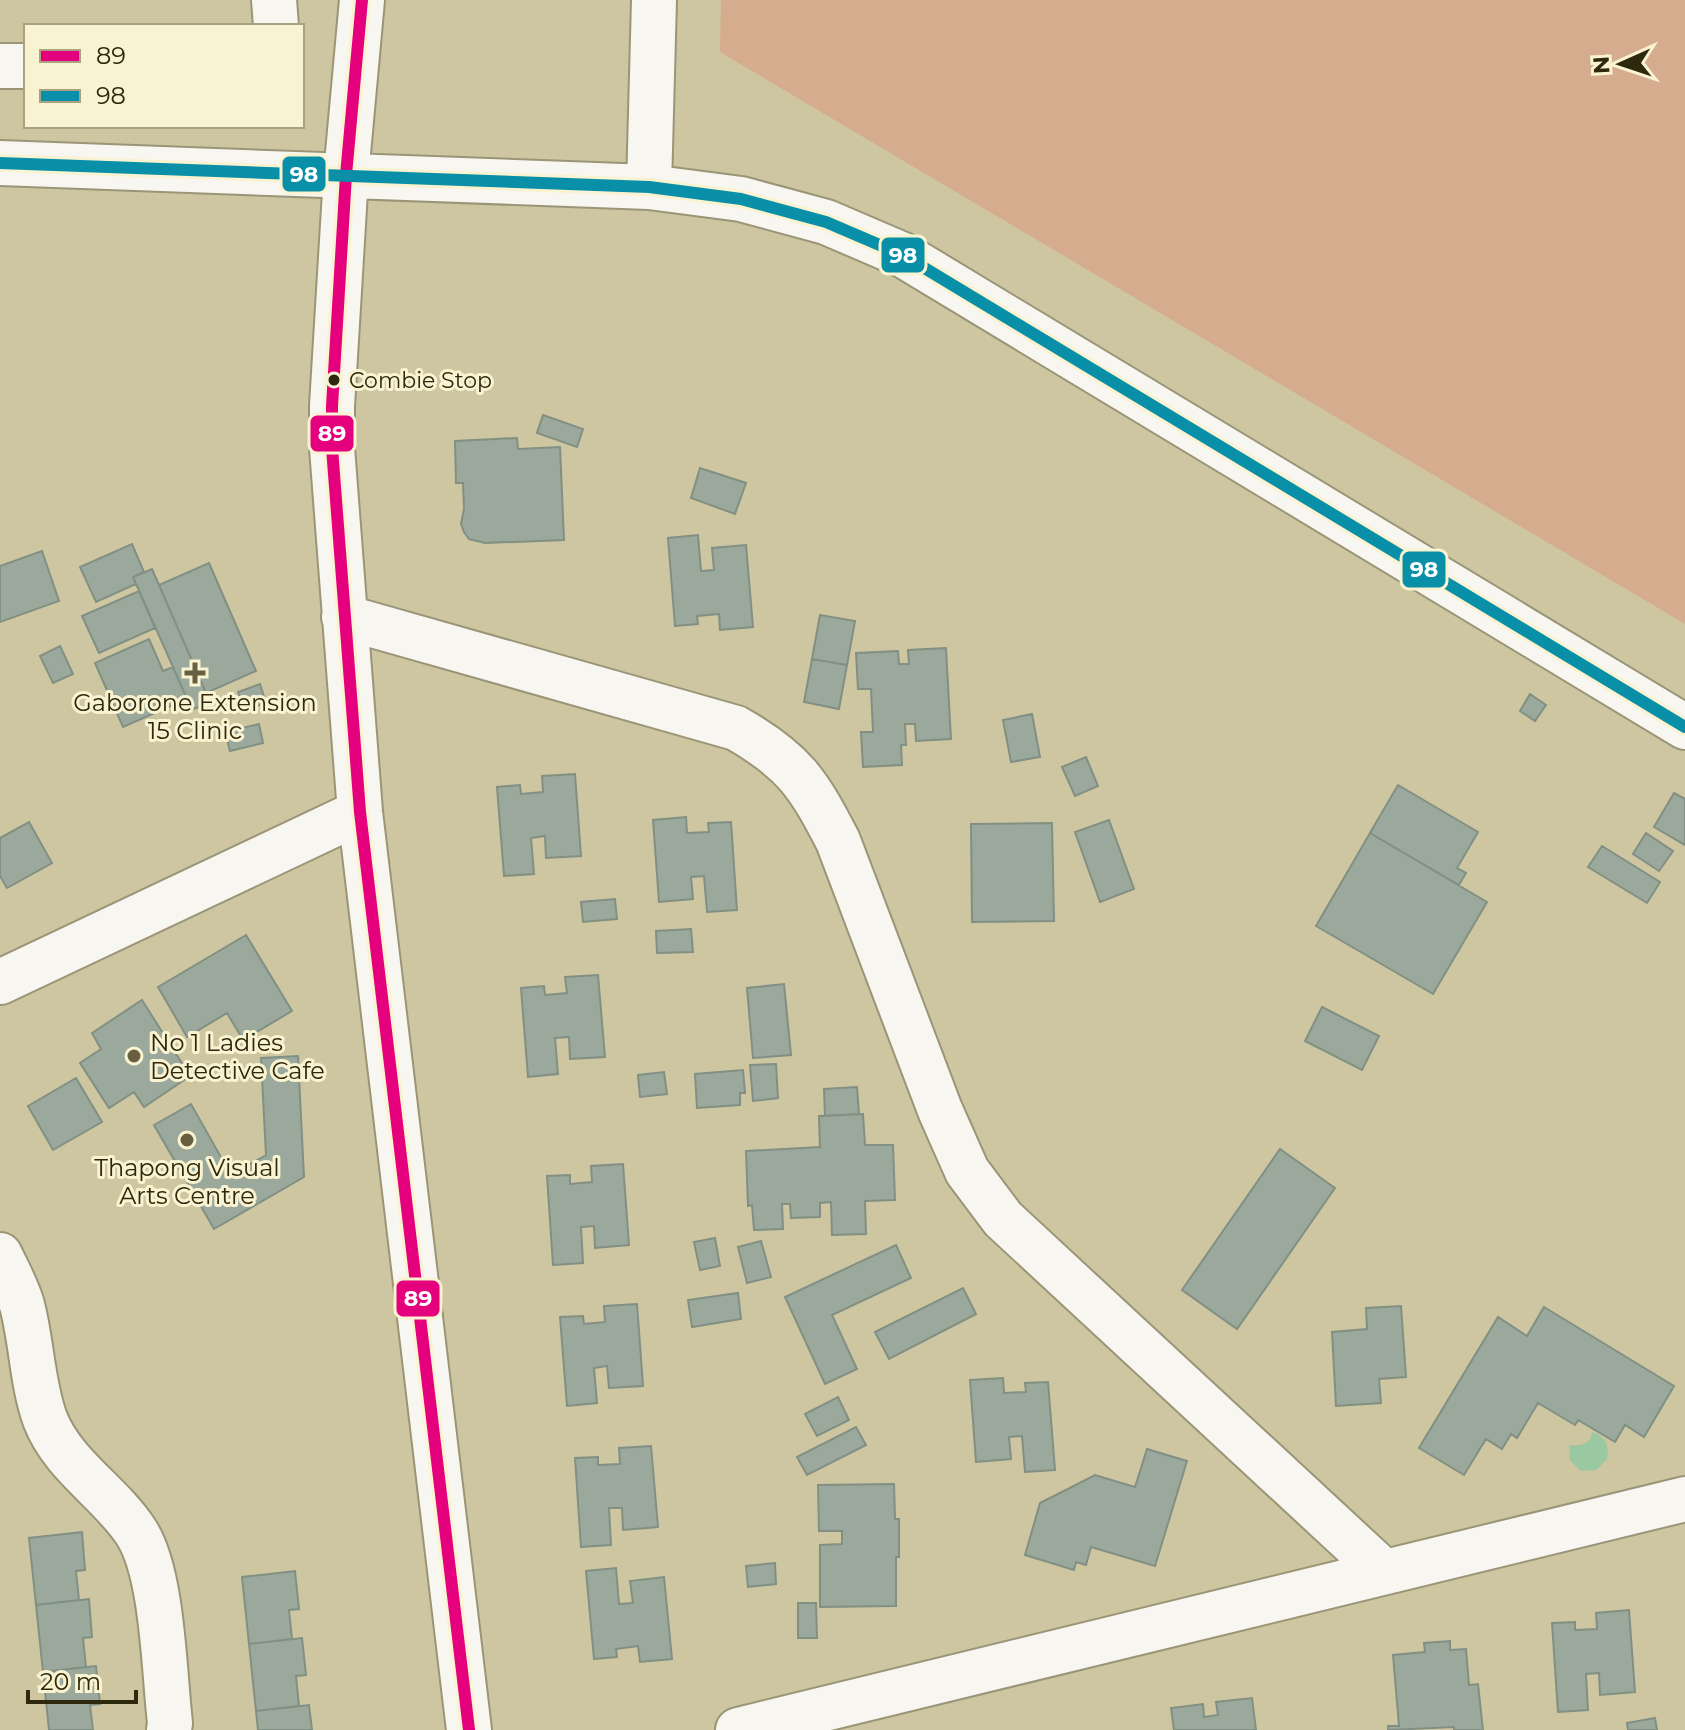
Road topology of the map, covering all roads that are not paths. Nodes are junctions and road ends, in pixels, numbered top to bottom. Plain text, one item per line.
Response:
1 (274, 0) edge
2 (362, 0) edge
3 (654, 0) edge
4 (276, 24) edge
5 (0, 66) edge
6 (24, 66) edge
7 (0, 163) edge
8 (346, 175) junction
9 (649, 187) junction
10 (344, 617) junction
11 (1685, 727) edge
12 (360, 812) junction
13 (0, 982) edge
14 (0, 1255) edge
15 (1685, 1499) edge
16 (1383, 1571) junction
17 (169, 1730) edge
18 (469, 1730) edge
19 (738, 1730) edge

1 - 4 street
2 - 8 street
3 - 9 street
5 - 6 street
7 - 8 street
8 - 9 street
8 - 10 street
9 - 11 street
10 - 12 street
10 - 16 street
12 - 13 street
12 - 18 street
14 - 17 street
15 - 16 street
16 - 19 street

